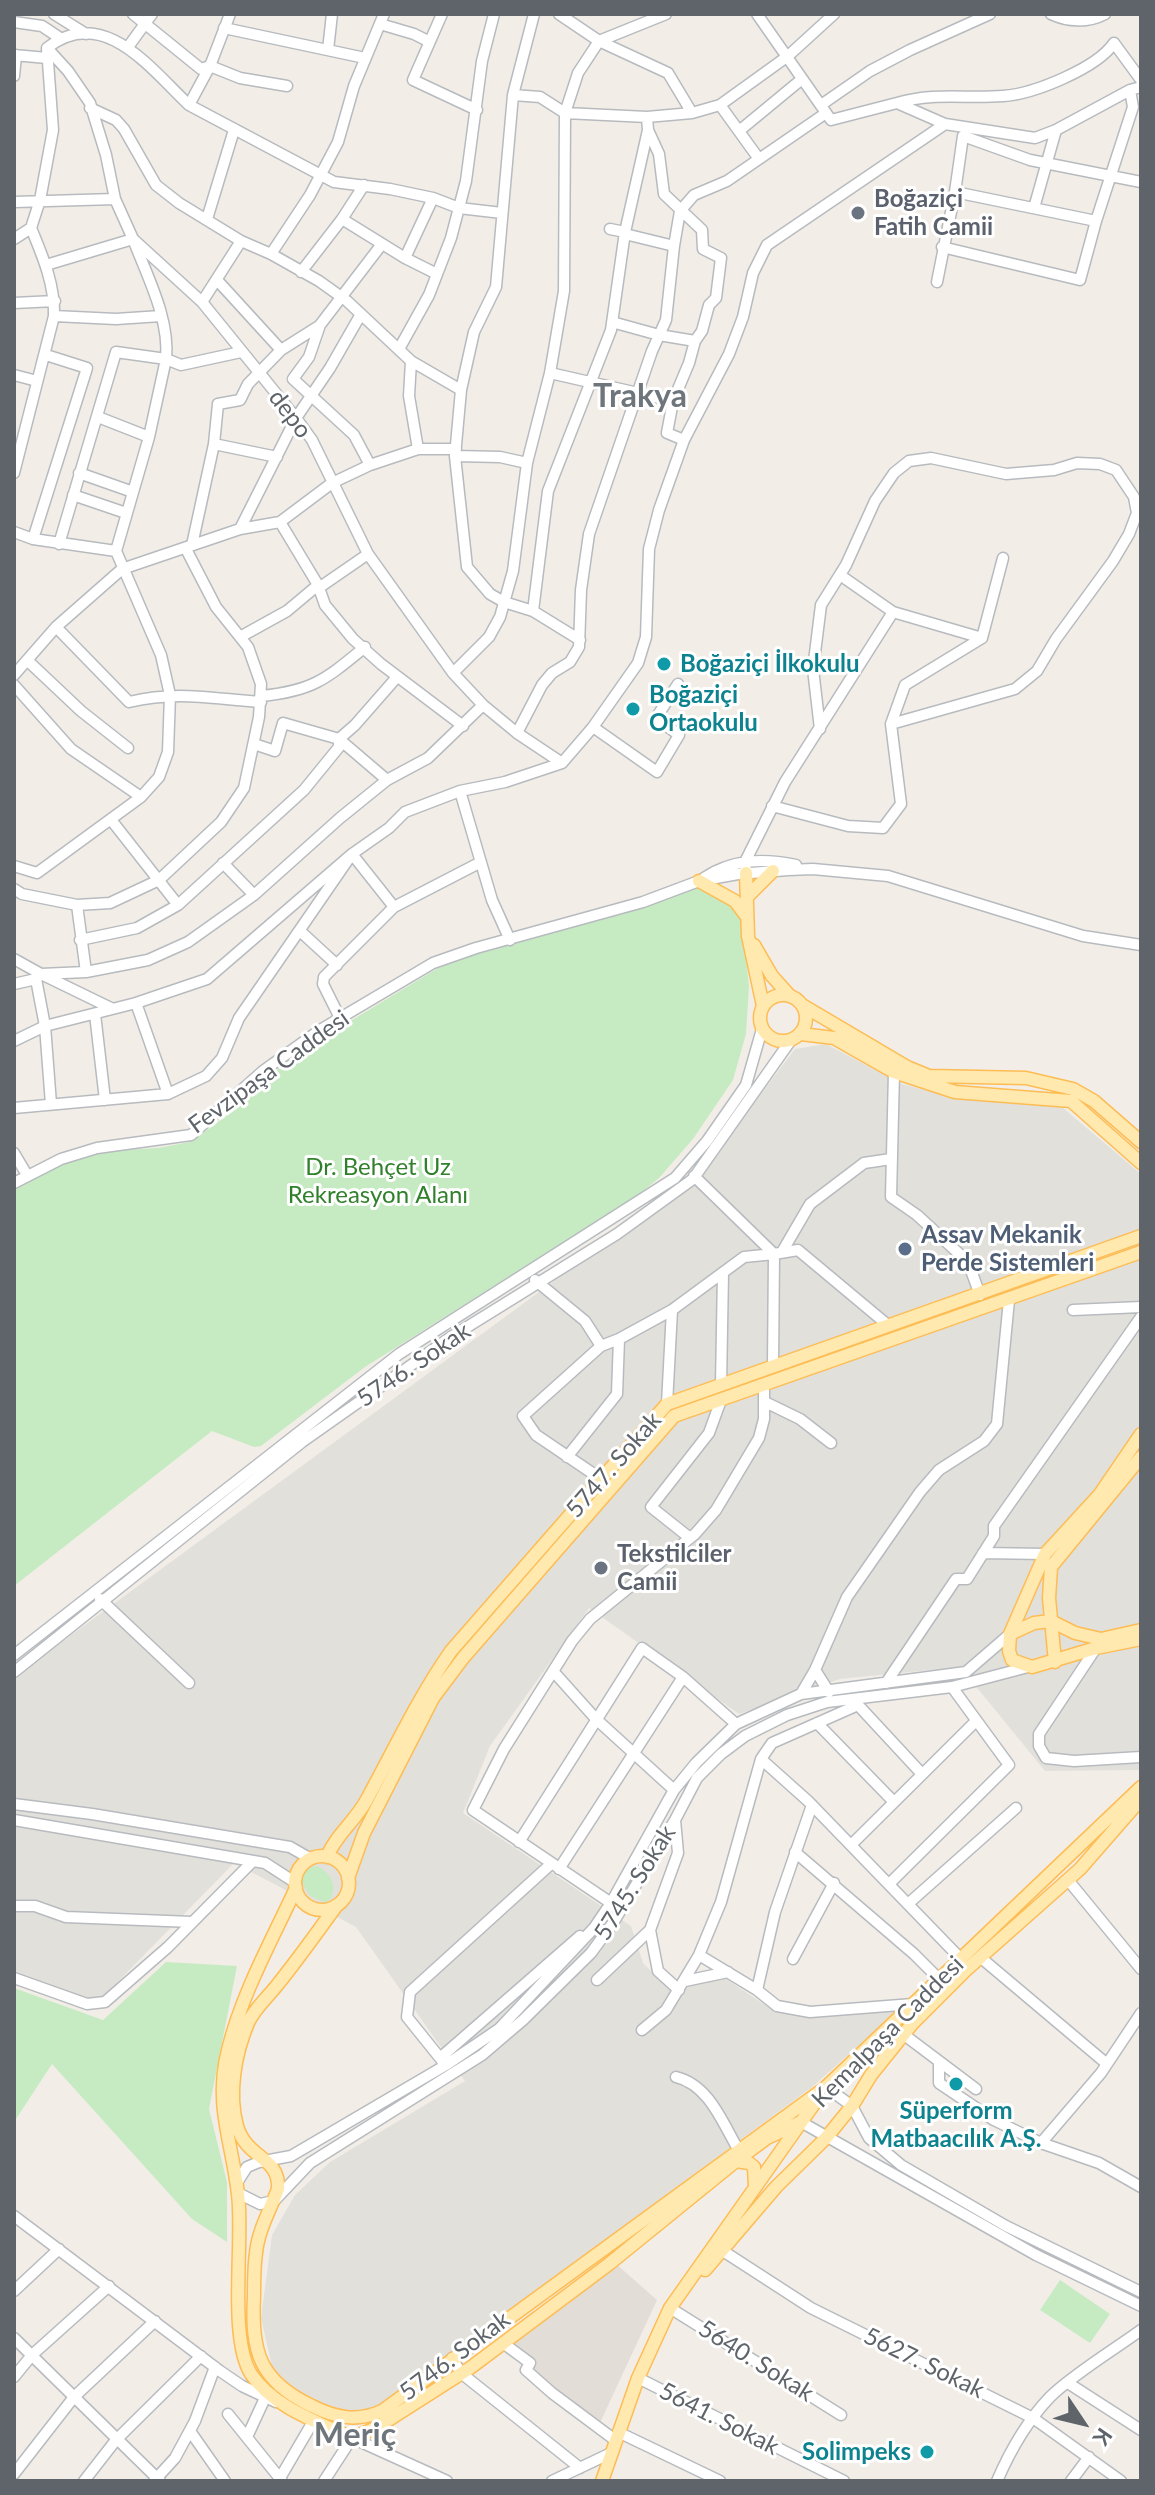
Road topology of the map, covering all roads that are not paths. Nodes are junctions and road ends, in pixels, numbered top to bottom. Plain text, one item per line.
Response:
1 (54, 14) edge
2 (133, 14) edge
3 (152, 14) edge
4 (230, 14) edge
5 (332, 14) edge
6 (442, 14) edge
7 (494, 14) edge
8 (534, 14) edge
9 (559, 14) edge
10 (666, 14) edge
11 (757, 14) edge
12 (834, 14) edge
13 (990, 14) edge
14 (1051, 14) edge
15 (1105, 14) edge
16 (382, 19) edge
17 (14, 22) edge
18 (147, 25) junction
19 (224, 28) junction
20 (86, 34) junction
21 (60, 38) junction
22 (428, 41) junction
23 (599, 41) junction
24 (128, 47) junction
25 (328, 50) junction
26 (47, 53) junction
27 (15, 55) edge
28 (788, 56) junction
29 (365, 58) junction
30 (210, 66) junction
31 (14, 76) edge
32 (802, 79) junction
33 (1141, 80) edge
34 (287, 86) dead end
35 (1135, 88) edge
36 (513, 95) junction
37 (897, 103) junction
38 (189, 105) junction
39 (720, 105) junction
40 (90, 108) junction
41 (824, 109) junction
42 (477, 110) junction
43 (1137, 110) edge
44 (565, 113) junction
45 (692, 113) junction
46 (647, 117) junction
47 (945, 124) junction
48 (234, 130) junction
49 (648, 130) junction
50 (1056, 130) junction
51 (739, 131) junction
52 (759, 159) junction
53 (1046, 162) junction
54 (1112, 176) junction
55 (320, 177) junction
56 (1141, 182) edge
57 (364, 185) junction
58 (955, 192) junction
59 (433, 198) junction
60 (115, 199) junction
61 (40, 200) junction
62 (14, 202) edge
63 (459, 208) junction
64 (1034, 208) junction
65 (680, 211) junction
66 (502, 213) junction
67 (207, 219) junction
68 (342, 219) junction
69 (1096, 221) junction
70 (31, 228) junction
71 (610, 229) dead end
72 (625, 233) junction
73 (14, 239) edge
74 (133, 239) junction
75 (241, 241) junction
76 (382, 244) junction
77 (674, 246) junction
78 (942, 247) junction
79 (271, 254) junction
80 (405, 258) junction
81 (46, 265) junction
82 (301, 272) junction
83 (437, 274) junction
84 (217, 280) junction
85 (937, 282) dead end
86 (343, 298) junction
87 (55, 301) junction
88 (202, 302) junction
89 (14, 303) edge
90 (361, 314) junction
91 (54, 316) junction
92 (161, 316) junction
93 (612, 322) junction
94 (320, 325) junction
95 (659, 335) junction
96 (695, 341) junction
97 (399, 349) junction
98 (281, 350) junction
99 (241, 352) junction
100 (46, 355) junction
101 (166, 359) junction
102 (411, 361) junction
103 (550, 373) junction
104 (259, 374) junction
105 (14, 375) edge
106 (37, 381) junction
107 (593, 382) junction
108 (461, 390) junction
109 (639, 393) junction
110 (312, 394) junction
111 (673, 401) junction
112 (98, 417) junction
113 (296, 418) junction
114 (149, 437) junction
115 (684, 440) junction
116 (214, 444) junction
117 (418, 449) junction
118 (455, 452) junction
119 (277, 457) junction
120 (527, 463) junction
121 (370, 465) junction
122 (14, 473) edge
123 (79, 473) junction
124 (332, 483) junction
125 (133, 492) junction
126 (73, 495) junction
127 (126, 513) junction
128 (280, 522) junction
129 (240, 529) junction
130 (14, 532) edge
131 (33, 539) junction
132 (59, 544) junction
133 (189, 547) junction
134 (116, 551) junction
135 (368, 554) junction
136 (1003, 558) dead end
137 (122, 569) junction
138 (840, 575) junction
139 (318, 585) junction
140 (504, 602) junction
141 (533, 611) junction
142 (893, 612) junction
143 (56, 627) junction
144 (240, 637) junction
145 (982, 638) junction
146 (580, 640) junction
147 (365, 647) junction
148 (28, 661) junction
149 (453, 673) junction
150 (14, 675) edge
151 (397, 677) junction
152 (678, 684) dead end
153 (14, 685) edge
154 (170, 695) junction
155 (261, 699) junction
156 (483, 705) junction
157 (891, 724) junction
158 (463, 726) junction
159 (593, 727) junction
160 (820, 729) junction
161 (517, 733) junction
162 (339, 739) junction
163 (254, 744) junction
164 (128, 748) dead end
165 (562, 763) junction
166 (387, 780) junction
167 (460, 791) junction
168 (141, 797) junction
169 (772, 806) junction
170 (112, 821) junction
171 (352, 854) junction
172 (481, 862) junction
173 (223, 863) junction
174 (14, 866) edge
175 (745, 868) junction
176 (813, 869) junction
177 (773, 871) junction
178 (159, 880) junction
179 (699, 881) junction
180 (14, 889) edge
181 (254, 895) junction
182 (747, 897) junction
183 (77, 905) junction
184 (178, 905) junction
185 (394, 907) junction
186 (748, 918) junction
187 (300, 931) junction
188 (748, 936) junction
189 (80, 940) junction
190 (510, 940) junction
191 (1141, 945) edge
192 (14, 959) edge
193 (337, 965) junction
194 (86, 972) junction
195 (38, 977) junction
196 (14, 984) edge
197 (790, 996) junction
198 (136, 1003) junction
199 (802, 1005) junction
200 (763, 1006) junction
201 (111, 1008) junction
202 (95, 1014) junction
203 (340, 1018) junction
204 (45, 1026) junction
205 (762, 1029) junction
206 (796, 1037) junction
207 (14, 1041) edge
208 (894, 1072) junction
209 (168, 1094) junction
210 (105, 1100) junction
211 (51, 1104) junction
212 (14, 1108) edge
213 (1141, 1142) edge
214 (14, 1153) edge
215 (891, 1159) junction
216 (1141, 1163) edge
217 (27, 1175) junction
218 (694, 1176) junction
219 (14, 1183) edge
220 (1141, 1236) edge
221 (1141, 1252) edge
222 (778, 1253) junction
223 (529, 1271) junction
224 (723, 1273) junction
225 (538, 1283) junction
226 (980, 1295) junction
227 (1009, 1300) junction
228 (1141, 1307) edge
229 (672, 1310) junction
230 (1073, 1310) dead end
231 (1141, 1317) edge
232 (889, 1326) junction
233 (619, 1339) junction
234 (601, 1346) junction
235 (773, 1365) junction
236 (721, 1385) junction
237 (764, 1385) junction
238 (721, 1400) junction
239 (765, 1402) junction
240 (667, 1404) junction
241 (1141, 1434) edge
242 (831, 1443) dead end
243 (567, 1457) junction
244 (1141, 1457) edge
245 (601, 1479) junction
246 (690, 1538) junction
247 (983, 1553) junction
248 (1045, 1554) junction
249 (92, 1593) junction
250 (102, 1601) junction
251 (1051, 1621) junction
252 (1141, 1630) edge
253 (1010, 1634) junction
254 (1141, 1639) edge
255 (1096, 1648) junction
256 (14, 1655) edge
257 (1055, 1662) junction
258 (1028, 1667) junction
259 (815, 1670) junction
260 (553, 1671) junction
261 (14, 1672) edge
262 (683, 1677) junction
263 (189, 1683) dead end
264 (886, 1683) junction
265 (952, 1687) junction
266 (829, 1692) junction
267 (801, 1694) junction
268 (857, 1702) junction
269 (596, 1719) junction
270 (975, 1722) junction
271 (817, 1723) junction
272 (736, 1724) junction
273 (634, 1753) junction
274 (1141, 1757) edge
275 (761, 1759) junction
276 (922, 1774) junction
277 (1141, 1787) edge
278 (674, 1790) junction
279 (1141, 1799) edge
280 (893, 1801) junction
281 (14, 1804) edge
282 (812, 1805) junction
283 (1016, 1808) dead end
284 (14, 1820) edge
285 (675, 1820) junction
286 (519, 1842) junction
287 (851, 1845) junction
288 (795, 1852) junction
289 (327, 1857) junction
290 (311, 1859) junction
291 (253, 1861) junction
292 (555, 1866) junction
293 (348, 1878) junction
294 (1068, 1880) junction
295 (834, 1883) junction
296 (889, 1884) junction
297 (296, 1885) junction
298 (611, 1903) junction
299 (909, 1903) junction
300 (337, 1905) junction
301 (14, 1906) edge
302 (192, 1922) junction
303 (594, 1928) junction
304 (650, 1930) junction
305 (699, 1955) junction
306 (980, 1957) junction
307 (793, 1959) dead end
308 (961, 1959) junction
309 (1141, 1969) edge
310 (728, 1972) junction
311 (14, 1978) edge
312 (939, 1979) junction
313 (597, 1980) dead end
314 (682, 1986) junction
315 (757, 1990) junction
316 (913, 2004) junction
317 (1141, 2013) edge
318 (642, 2030) dead end
319 (903, 2034) junction
320 (443, 2062) junction
321 (939, 2062) junction
322 (1107, 2064) junction
323 (676, 2077) dead end
324 (826, 2087) junction
325 (976, 2089) dead end
326 (852, 2106) junction
327 (801, 2122) junction
328 (826, 2138) junction
329 (1041, 2143) junction
330 (737, 2155) junction
331 (268, 2162) junction
332 (1141, 2187) edge
333 (237, 2188) junction
334 (755, 2189) junction
335 (274, 2201) junction
336 (15, 2217) edge
337 (59, 2249) junction
338 (723, 2251) junction
339 (109, 2286) junction
340 (14, 2291) edge
341 (1141, 2292) edge
342 (1141, 2306) edge
343 (670, 2308) junction
344 (155, 2321) junction
345 (1141, 2330) edge
346 (14, 2338) edge
347 (503, 2343) junction
348 (32, 2355) junction
349 (201, 2356) junction
350 (452, 2358) junction
351 (215, 2367) junction
352 (461, 2373) junction
353 (14, 2377) edge
354 (638, 2378) junction
355 (1068, 2383) junction
356 (74, 2397) junction
357 (265, 2398) junction
358 (289, 2408) junction
359 (228, 2414) dead end
360 (841, 2415) dead end
361 (1033, 2418) junction
362 (314, 2420) junction
363 (1141, 2430) edge
364 (190, 2431) junction
365 (247, 2437) junction
366 (352, 2438) junction
367 (116, 2440) junction
368 (615, 2442) junction
369 (1089, 2457) junction
370 (580, 2468) junction
371 (14, 2474) edge
372 (281, 2479) edge
373 (157, 2480) edge
374 (84, 2481) edge
375 (225, 2481) edge
376 (324, 2481) edge
377 (447, 2481) edge
378 (552, 2481) edge
379 (602, 2481) edge
380 (720, 2481) edge
381 (844, 2481) edge
382 (997, 2481) edge
383 (1071, 2481) edge
384 (1121, 2481) edge

1 - 20 street
2 - 18 street
3 - 18 street
4 - 19 street
5 - 25 street
6 - 22 street
7 - 42 street
8 - 36 street
9 - 23 street
10 - 23 street
11 - 28 street
12 - 28 street
13 - 41 street
14 - 15 street
16 - 22 street
16 - 29 street
17 - 21 street
18 - 24 street
18 - 30 street
19 - 25 street
19 - 30 street
20 - 21 street
20 - 24 street
21 - 26 street
22 - 42 street
23 - 44 street
23 - 45 street
24 - 38 street
25 - 29 street
26 - 27 street
26 - 40 street, depo
26 - 61 street
27 - 31 street
28 - 32 street
28 - 39 street
29 - 55 street
30 - 34 street
30 - 38 street
32 - 41 street
32 - 51 street
33 - 37 street
35 - 43 street
35 - 50 street
36 - 44 street
36 - 66 street
37 - 41 street
37 - 47 street
38 - 48 street
39 - 45 street
39 - 51 street
40 - 60 street, depo
40 - 67 street
41 - 52 street
42 - 63 street
43 - 54 street
44 - 46 street
44 - 103 street
45 - 46 street
46 - 49 street
47 - 50 street
47 - 115 street
48 - 55 street
48 - 67 street
49 - 65 street
49 - 72 street
50 - 53 street
51 - 52 street
52 - 65 street
53 - 54 street
53 - 58 street
53 - 64 street
54 - 56 street
54 - 69 street
55 - 57 street
55 - 79 street
57 - 59 street
57 - 68 street
58 - 64 street
58 - 78 street
59 - 63 street
59 - 80 street
60 - 61 street
60 - 74 street, depo
61 - 62 street
61 - 70 street
63 - 66 street
63 - 83 street
64 - 69 street
65 - 77 street
65 - 96 street
66 - 108 street
67 - 75 street
68 - 76 street
68 - 82 street
69 - 78 street
70 - 73 street
70 - 81 street
71 - 72 street
72 - 77 street
72 - 93 street
74 - 81 street
74 - 88 street, depo
74 - 92 street
75 - 79 street
75 - 84 street
76 - 80 street
76 - 86 street
77 - 95 street
78 - 85 street
79 - 82 street
80 - 83 street
81 - 87 street
82 - 86 street
83 - 97 street
84 - 88 street
84 - 98 street
86 - 90 street
86 - 94 street
87 - 89 street
87 - 91 street
88 - 99 street, depo
90 - 97 street
90 - 110 street
91 - 92 street
91 - 100 street
92 - 101 street
93 - 95 street
93 - 107 street
94 - 98 street
94 - 110 street
95 - 96 street
95 - 109 street
96 - 111 street
97 - 102 street
98 - 104 street
99 - 101 street
99 - 104 street, depo
100 - 106 street
100 - 131 street
101 - 112 street
101 - 114 street
102 - 108 street
102 - 117 street
103 - 107 street
103 - 120 street
104 - 113 street, depo
104 - 116 street
105 - 106 street
106 - 122 street
107 - 109 street
107 - 141 street
108 - 118 street
109 - 111 street
109 - 146 street
110 - 113 street
110 - 121 street
111 - 115 street
112 - 114 street
112 - 123 street
113 - 119 street
113 - 124 street, depo
114 - 125 street
115 - 159 street
116 - 119 street
116 - 133 street
117 - 118 street
117 - 121 street
118 - 120 street
118 - 140 street
119 - 129 street
120 - 140 street
121 - 124 street
123 - 125 street
123 - 126 street
124 - 128 street
124 - 135 street, depo
125 - 127 street
126 - 127 street
126 - 132 street
127 - 134 street
128 - 129 street
128 - 139 street
129 - 133 street
130 - 131 street
131 - 132 street
132 - 134 street
133 - 137 street
133 - 144 street
134 - 137 street
135 - 139 street
135 - 149 street, depo
136 - 145 street
137 - 143 street
137 - 154 street
138 - 142 street
138 - 157 street
138 - 160 street
139 - 144 street
139 - 147 street
140 - 141 street
140 - 149 street
141 - 146 street
142 - 145 street
142 - 160 street
143 - 148 street
143 - 154 street
144 - 155 street
145 - 157 street
146 - 161 street
147 - 151 street
147 - 155 street
148 - 150 street
148 - 164 street
149 - 156 street, depo
151 - 158 street
151 - 162 street
152 - 159 street
153 - 168 street
154 - 155 street
154 - 168 street
155 - 163 street
156 - 158 street
156 - 161 street, depo
157 - 169 street
158 - 166 street
159 - 165 street
160 - 169 street
161 - 165 street, depo
162 - 163 street
162 - 166 street
162 - 173 street
163 - 178 street
165 - 167 street
166 - 181 street
167 - 171 street
167 - 172 street
168 - 170 street
169 - 175 street
170 - 174 street
170 - 178 street
171 - 185 street
171 - 187 street
171 - 198 street
172 - 185 street
172 - 190 street
173 - 181 street
173 - 184 street
175 - 176 street
175 - 177 street
175 - 179 street, Fevzipaşa Caddesi
175 - 182 main road
176 - 177 street
176 - 191 street
177 - 182 main road
178 - 183 street
178 - 184 street
179 - 186 main road
179 - 190 street, Fevzipaşa Caddesi
180 - 183 street
181 - 194 street
182 - 186 main road
183 - 189 street
184 - 189 street
185 - 193 street
186 - 188 main road
187 - 193 street
187 - 209 street
188 - 197 main road
188 - 200 main road
189 - 194 street
190 - 203 street, Fevzipaşa Caddesi
192 - 195 street
193 - 203 street
194 - 195 street
195 - 196 street
195 - 201 street
195 - 204 street
197 - 199 main road
197 - 200 main road
198 - 201 street
198 - 209 street
199 - 206 main road
199 - 213 main road
200 - 205 main road
201 - 202 street
202 - 204 street
202 - 210 street
203 - 217 street, Fevzipaşa Caddesi
204 - 207 street
204 - 211 street
205 - 206 main road
205 - 223 street, 5746. Sokak
206 - 208 main road
206 - 218 street, 5746. Sokak
208 - 215 street
208 - 216 main road
209 - 210 street
210 - 211 street
211 - 212 street
214 - 217 street
215 - 222 street
215 - 226 street
217 - 219 street, Fevzipaşa Caddesi
218 - 222 street
218 - 225 street, 5746. Sokak
220 - 226 main road, 5747. Sokak
221 - 227 main road, 5747. Sokak
222 - 224 street
222 - 232 street
222 - 235 street
223 - 225 street
223 - 249 street, 5746. Sokak
224 - 229 street
224 - 236 street
225 - 234 street
225 - 250 street, 5746. Sokak
226 - 232 main road, 5747. Sokak
227 - 237 main road, 5747. Sokak
227 - 259 street
228 - 230 street
229 - 233 street
229 - 240 street
231 - 247 street
232 - 235 main road, 5747. Sokak
233 - 234 street
233 - 243 street
234 - 243 street
235 - 236 main road, 5747. Sokak
236 - 240 main road, 5747. Sokak
237 - 238 main road, 5747. Sokak
237 - 239 street
238 - 246 street
238 - 293 main road, 5747. Sokak
239 - 242 street
239 - 246 street
240 - 245 main road, 5747. Sokak
241 - 248 main road
243 - 245 street
244 - 251 main road
245 - 289 main road, 5747. Sokak
246 - 260 street
247 - 248 street
247 - 264 street
248 - 253 main road
249 - 250 street
249 - 256 street, 5746. Sokak
250 - 261 street, 5746. Sokak
250 - 263 street
251 - 252 main road
251 - 253 main road
251 - 257 main road
253 - 258 main road
253 - 264 street, 5745. Sokak
254 - 255 main road
255 - 257 main road
255 - 274 street
257 - 258 main road
258 - 265 street, 5745. Sokak
259 - 266 street
259 - 267 street
260 - 269 street
260 - 286 street
262 - 269 street
262 - 272 street
262 - 273 street
264 - 266 street, 5745. Sokak
265 - 268 street, 5745. Sokak
265 - 270 street
266 - 267 street, 5745. Sokak
267 - 272 street, 5745. Sokak
268 - 271 street
268 - 276 street
268 - 285 street, 5745. Sokak
269 - 273 street
269 - 286 street
270 - 276 street
270 - 296 street
271 - 275 street
271 - 280 street
272 - 278 street, 5745. Sokak
273 - 278 street
273 - 292 street
275 - 282 street
275 - 305 street
276 - 280 street
277 - 308 main road, Kemalpaşa Caddesi
278 - 298 street, 5745. Sokak
279 - 294 main road, Kemalpaşa Caddesi
280 - 287 street
281 - 290 street
282 - 287 street
282 - 288 street
283 - 299 street
284 - 291 street
285 - 304 street
285 - 335 street, 5745. Sokak
286 - 292 street
287 - 296 street
288 - 295 street
288 - 315 street
289 - 290 main road
289 - 293 main road
290 - 297 main road
291 - 297 street
291 - 302 street
292 - 298 street
292 - 320 street
293 - 300 main road
294 - 306 main road, Kemalpaşa Caddesi
294 - 309 street
295 - 307 street
295 - 312 street
296 - 299 street
297 - 300 main road
297 - 333 main road
298 - 303 street, 5745. Sokak
299 - 308 street
300 - 331 main road
301 - 302 street
302 - 311 street
303 - 320 street
303 - 320 street, 5745. Sokak
304 - 313 street
304 - 314 street
305 - 310 street
305 - 314 street
306 - 319 main road, Kemalpaşa Caddesi
306 - 322 street
308 - 312 main road, Kemalpaşa Caddesi
310 - 314 street
310 - 315 street
312 - 316 main road, Kemalpaşa Caddesi
314 - 318 street
315 - 316 street
316 - 324 main road, Kemalpaşa Caddesi
317 - 322 street
319 - 321 street
319 - 326 main road, Kemalpaşa Caddesi
320 - 331 street, 5745. Sokak
321 - 325 street
321 - 329 street
322 - 329 street
323 - 330 street
324 - 326 street
324 - 327 main road, Kemalpaşa Caddesi
324 - 330 main road, 5746. Sokak
326 - 328 main road, Kemalpaşa Caddesi
326 - 341 street
327 - 328 street
327 - 330 main road, 5746. Sokak
327 - 334 main road, Kemalpaşa Caddesi
328 - 338 main road, Kemalpaşa Caddesi
328 - 342 street
329 - 332 street
330 - 334 main road
330 - 347 main road, 5746. Sokak
330 - 350 main road, 5746. Sokak
331 - 333 street, 5745. Sokak
331 - 335 main road, 5746. Sokak
333 - 335 street
333 - 358 main road
334 - 343 main road, Kemalpaşa Caddesi
335 - 350 main road, 5746. Sokak
336 - 337 street
337 - 339 street
337 - 340 street
338 - 343 main road, Kemalpaşa Caddesi
338 - 361 street, 5627. Sokak
339 - 344 street
339 - 348 street
343 - 354 main road, Kemalpaşa Caddesi
343 - 360 street, 5640. Sokak
344 - 349 street
344 - 356 street
345 - 355 street
346 - 348 street
347 - 352 main road, 5746. Sokak
347 - 368 street
348 - 353 street
348 - 356 street
349 - 351 street
349 - 367 street
350 - 352 street
351 - 357 street
351 - 364 street
352 - 366 main road, 5746. Sokak
352 - 370 street
354 - 368 main road, Kemalpaşa Caddesi
354 - 381 street, 5641. Sokak
355 - 361 street
355 - 363 street
356 - 367 street
356 - 371 street
357 - 358 street
357 - 365 street
358 - 362 main road
359 - 365 street
361 - 369 street, 5627. Sokak
361 - 382 street
362 - 366 main road
362 - 372 street
364 - 373 street
364 - 375 street
365 - 372 street
366 - 376 street
366 - 377 street
367 - 373 street
367 - 374 street
368 - 370 street
368 - 379 main road, Kemalpaşa Caddesi
368 - 380 street
369 - 383 street
369 - 384 street, 5627. Sokak
370 - 378 street

